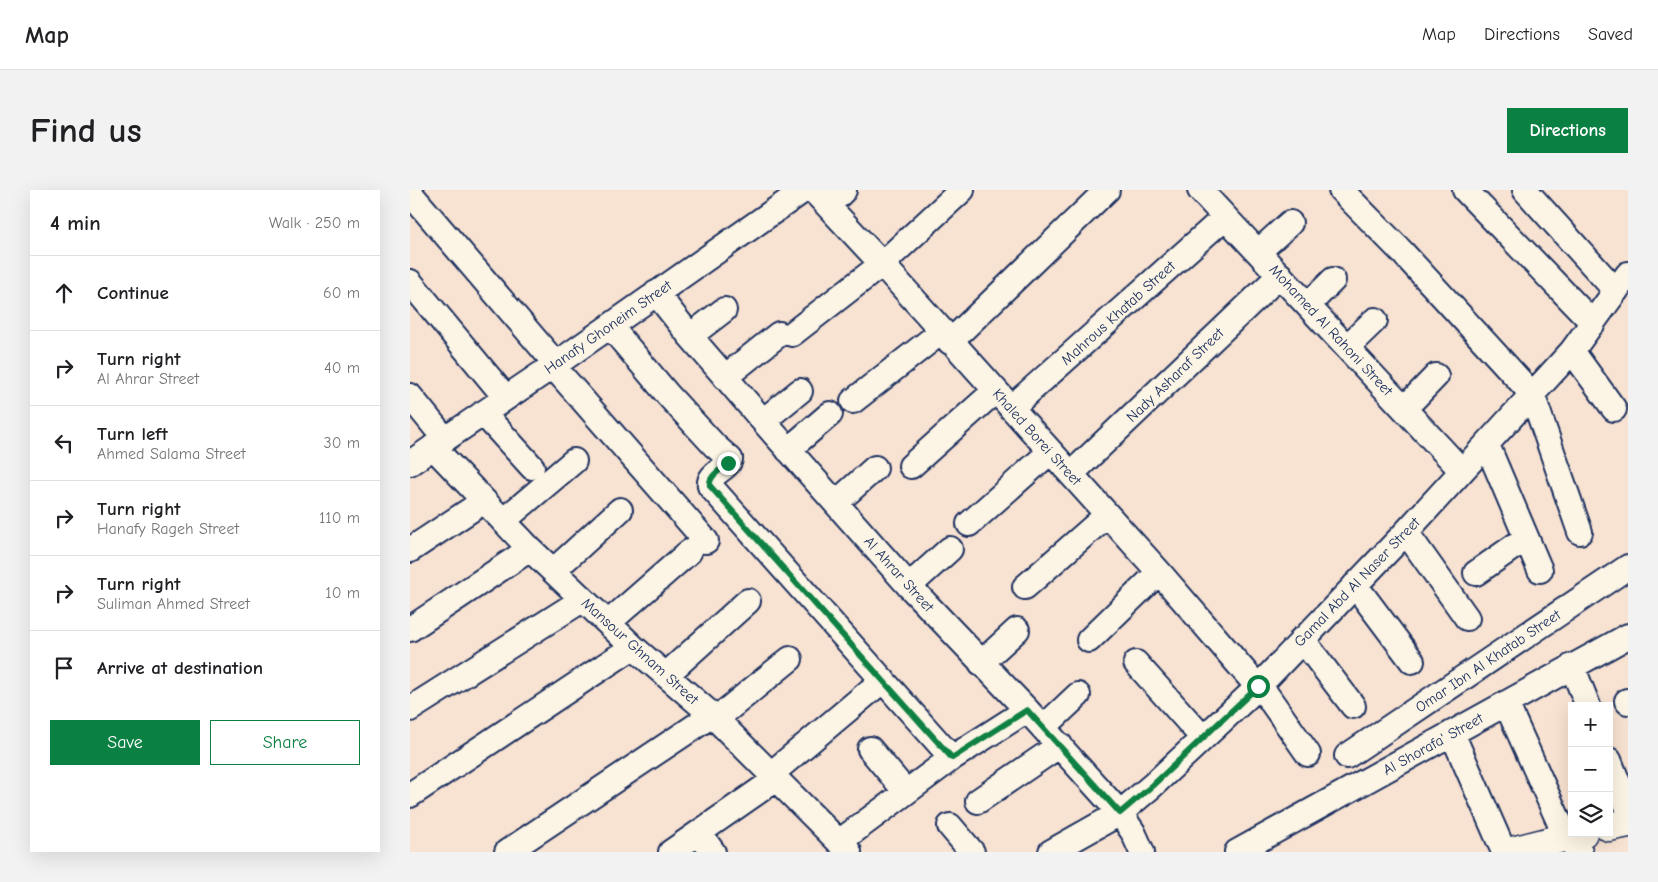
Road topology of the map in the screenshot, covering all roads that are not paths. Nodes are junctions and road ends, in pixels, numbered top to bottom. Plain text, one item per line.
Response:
1 (804, 190) edge
2 (962, 190) edge
3 (1106, 190) edge
4 (1200, 190) edge
5 (1341, 190) edge
6 (1464, 190) edge
7 (1525, 190) edge
8 (410, 193) edge
9 (828, 195) edge
10 (1225, 217) junction
11 (1290, 223) dead end
12 (1258, 252) junction
13 (882, 264) junction
14 (1280, 275) junction
15 (1333, 280) dead end
16 (410, 282) edge
17 (1622, 283) edge
18 (656, 293) junction
19 (1308, 305) junction
20 (724, 310) dead end
21 (1375, 320) dead end
22 (1592, 323) junction
23 (610, 326) junction
24 (690, 336) junction
25 (946, 337) junction
26 (1346, 347) junction
27 (1572, 351) junction
28 (555, 365) junction
29 (1436, 376) dead end
30 (725, 377) junction
31 (800, 391) dead end
32 (995, 391) junction
33 (1532, 394) junction
34 (410, 396) edge
35 (506, 398) junction
36 (853, 401) dead end
37 (1011, 408) junction
38 (1404, 409) junction
39 (1614, 409) dead end
40 (484, 413) junction
41 (830, 414) dead end
42 (763, 421) junction
43 (439, 443) junction
44 (1487, 445) junction
45 (788, 450) junction
46 (1050, 452) junction
47 (574, 461) dead end
48 (410, 463) edge
49 (911, 466) dead end
50 (532, 467) dead end
51 (875, 468) dead end
52 (1462, 471) junction
53 (1070, 474) junction
54 (484, 501) junction
55 (836, 503) junction
56 (620, 510) dead end
57 (1107, 515) junction
58 (503, 521) junction
59 (969, 524) dead end
60 (1406, 532) junction
61 (1580, 532) dead end
62 (1526, 538) junction
63 (530, 549) junction
64 (950, 549) dead end
65 (410, 550) edge
66 (1628, 567) edge
67 (1540, 570) dead end
68 (553, 571) junction
69 (1159, 572) junction
70 (1476, 573) dead end
71 (1355, 585) junction
72 (909, 586) junction
73 (1025, 587) dead end
74 (582, 600) junction
75 (748, 601) dead end
76 (1466, 618) dead end
77 (608, 623) junction
78 (410, 630) edge
79 (1017, 630) dead end
80 (1628, 636) edge
81 (1302, 639) junction
82 (1089, 640) dead end
83 (633, 647) junction
84 (790, 659) dead end
85 (1412, 661) dead end
86 (981, 663) junction
87 (1136, 663) dead end
88 (1572, 666) junction
89 (666, 676) junction
90 (883, 680) junction
91 (1258, 685) junction
92 (1078, 695) dead end
93 (1586, 702) edge
94 (1506, 703) junction
95 (1353, 706) dead end
96 (410, 709) edge
97 (1027, 710) junction
98 (714, 717) junction
99 (1043, 728) junction
100 (1452, 733) junction
101 (1203, 738) junction
102 (1060, 746) junction
103 (870, 749) dead end
104 (1308, 754) dead end
105 (1347, 756) dead end
106 (952, 758) junction
107 (1613, 770) edge
108 (774, 777) junction
109 (906, 792) junction
110 (410, 794) edge
111 (978, 802) dead end
112 (1628, 808) edge
113 (1120, 813) junction
114 (1628, 823) edge
115 (950, 826) dead end
116 (1613, 826) edge
117 (699, 833) junction
118 (1576, 841) edge
119 (846, 849) edge
120 (507, 852) edge
121 (671, 852) edge
122 (713, 852) edge
123 (972, 852) edge
124 (1050, 852) edge
125 (1142, 852) edge
126 (1237, 852) edge
127 (1504, 852) edge
128 (1508, 852) edge

1 - 18 street, Hanafy Ghoneim Street
2 - 13 street
3 - 25 street
4 - 10 street, Mohamed Al Rahoni Street
5 - 33 street
6 - 22 street
7 - 17 street
8 - 28 street
9 - 13 street, Khaled Borei Street
10 - 12 street, Mohamed Al Rahoni Street
10 - 37 street, Mahrous Khatab Street
11 - 12 street
12 - 14 street, Mohamed Al Rahoni Street
13 - 25 street, Khaled Borei Street
13 - 30 street
14 - 19 street, Mohamed Al Rahoni Street
14 - 53 street, Nady Asharaf Street
15 - 19 street
16 - 35 street
17 - 22 street, Gamal Abd Al Naser Street
18 - 23 street, Hanafy Ghoneim Street
18 - 24 street, Al Ahrar Street
19 - 26 street, Mohamed Al Rahoni Street
20 - 24 street
21 - 26 street
22 - 27 street, Gamal Abd Al Naser Street
23 - 28 street, Hanafy Ghoneim Street
23 - 90 street
24 - 30 street, Al Ahrar Street
25 - 32 street, Khaled Borei Street
25 - 36 street
26 - 38 street, Mohamed Al Rahoni Street
27 - 33 street, Gamal Abd Al Naser Street
27 - 39 street
28 - 35 street, Hanafy Ghoneim Street
28 - 77 street
29 - 38 street
30 - 42 street, Al Ahrar Street
31 - 42 street
32 - 37 street, Khaled Borei Street
32 - 49 street
33 - 44 street, Gamal Abd Al Naser Street
33 - 61 street
34 - 43 street, Mansour Ghnam Street
35 - 40 street, Hanafy Ghoneim Street
37 - 46 street, Khaled Borei Street
38 - 52 street, Mohamed Al Rahoni Street
40 - 43 street, Hanafy Ghoneim Street
40 - 50 street
41 - 45 street
42 - 45 street, Al Ahrar Street
43 - 48 street, Hanafy Ghoneim Street
43 - 54 street, Mansour Ghnam Street
44 - 52 street, Gamal Abd Al Naser Street
44 - 62 street
45 - 55 street, Al Ahrar Street
46 - 53 street, Khaled Borei Street
46 - 59 street
47 - 58 street
51 - 55 street
52 - 60 street, Gamal Abd Al Naser Street
53 - 57 street, Khaled Borei Street
54 - 58 street, Mansour Ghnam Street
54 - 65 street
55 - 72 street, Al Ahrar Street
56 - 68 street
57 - 69 street, Khaled Borei Street
57 - 73 street
58 - 63 street, Mansour Ghnam Street
60 - 71 street, Gamal Abd Al Naser Street
60 - 76 street
62 - 67 street
62 - 70 street
63 - 68 street, Mansour Ghnam Street
63 - 78 street
64 - 72 street
66 - 105 street, Omar Ibn Al Khatab Street
68 - 74 street, Mansour Ghnam Street
69 - 82 street
69 - 91 street, Khaled Borei Street
71 - 81 street, Gamal Abd Al Naser Street
71 - 85 street
72 - 86 street, Al Ahrar Street
74 - 77 street, Mansour Ghnam Street
74 - 96 street
75 - 89 street
77 - 83 street, Mansour Ghnam Street
79 - 86 street
80 - 88 street, Al Shorafa' Street
81 - 91 street, Gamal Abd Al Naser Street
81 - 95 street
83 - 89 street, Mansour Ghnam Street
83 - 110 street
84 - 98 street
86 - 97 street, Al Ahrar Street
87 - 101 street
88 - 93 street
88 - 94 street, Al Shorafa' Street
89 - 98 street, Mansour Ghnam Street
90 - 106 street
90 - 108 street
91 - 101 street, Gamal Abd Al Naser Street
91 - 104 street, Khaled Borei Street
92 - 99 street
94 - 100 street, Al Shorafa' Street
94 - 118 street
97 - 99 street, Al Ahrar Street
97 - 106 street
98 - 108 street, Mansour Ghnam Street
98 - 120 street
99 - 102 street, Al Ahrar Street
100 - 126 street, Al Shorafa' Street
100 - 127 street
101 - 113 street, Gamal Abd Al Naser Street
102 - 111 street
102 - 113 street, Al Ahrar Street
103 - 109 street
106 - 109 street
107 - 112 street
108 - 117 street
108 - 119 street, Mansour Ghnam Street
109 - 119 street
113 - 124 street, Gamal Abd Al Naser Street
113 - 125 street, Al Ahrar Street
114 - 116 street
115 - 123 street
117 - 121 street
117 - 122 street
118 - 128 street

